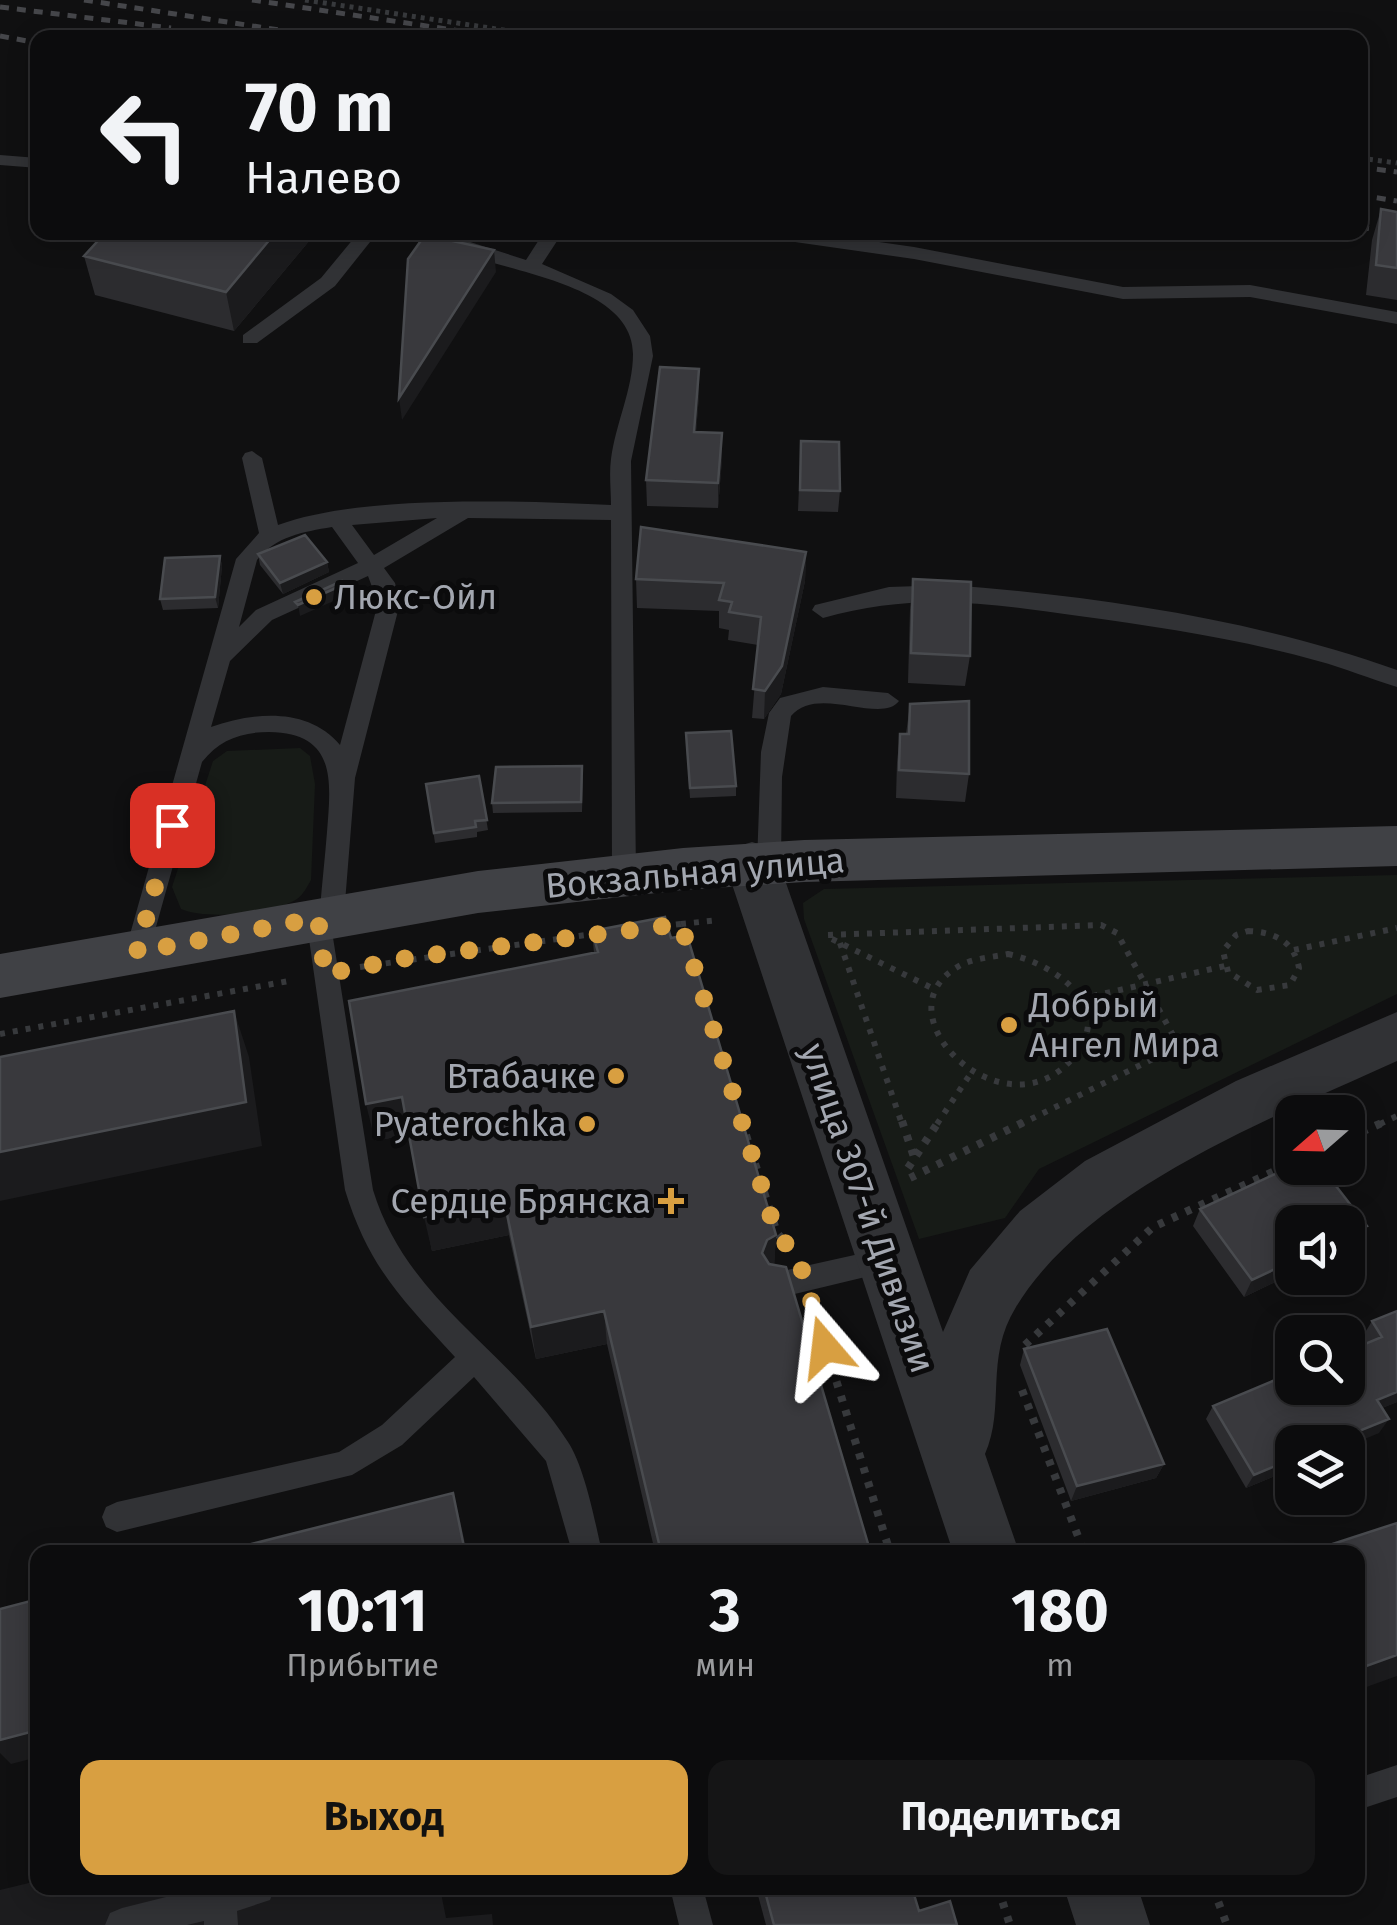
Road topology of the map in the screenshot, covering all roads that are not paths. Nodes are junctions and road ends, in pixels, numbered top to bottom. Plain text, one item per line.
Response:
1 (0, 160) edge
2 (30, 162) edge
3 (362, 240) edge
4 (446, 240) edge
5 (548, 240) edge
6 (823, 240) edge
7 (532, 264) junction
8 (1397, 318) edge
9 (250, 339) dead end
10 (252, 458) dead end
11 (464, 513) junction
12 (620, 513) junction
13 (336, 519) junction
14 (270, 536) junction
15 (373, 566) junction
16 (824, 610) dead end
17 (223, 656) junction
18 (1397, 679) edge
19 (888, 701) dead end
20 (191, 759) junction
21 (343, 778) junction
22 (1397, 846) edge
23 (760, 863) junction
24 (624, 874) junction
25 (325, 917) junction
26 (137, 952) junction
27 (0, 976) edge
28 (1397, 1035) edge
29 (886, 1260) junction
30 (791, 1282) edge
31 (474, 1358) junction
32 (117, 1517) dead end
33 (979, 1531) edge
34 (586, 1545) edge
35 (1397, 1782) edge
36 (1365, 1792) edge
37 (247, 1895) edge
38 (688, 1895) edge
39 (1103, 1895) edge
40 (220, 1913) edge
41 (122, 1925) edge
42 (696, 1925) edge
43 (1113, 1925) edge

1 - 2 lane
3 - 9 lane
4 - 7 lane
5 - 7 lane
6 - 8 lane
7 - 12 lane
10 - 14 lane
11 - 12 lane
11 - 13 lane
11 - 15 lane
12 - 24 lane
13 - 14 lane
13 - 15 lane
14 - 17 lane
15 - 17 lane
15 - 21 lane
16 - 18 lane
17 - 20 lane
19 - 23 lane
20 - 21 lane
20 - 26 lane
21 - 25 lane
22 - 23 main road, Вокзальная улица
23 - 24 main road, Вокзальная улица
23 - 29 street, улица 307-й Дивизии
24 - 25 main road, Вокзальная улица
25 - 26 main road, Вокзальная улица
25 - 31 lane
26 - 27 main road, Вокзальная улица
28 - 33 street
29 - 30 lane
29 - 33 street, улица 307-й Дивизии
31 - 32 lane
31 - 34 lane
35 - 36 lane
37 - 40 lane
38 - 42 lane
39 - 43 street
40 - 41 lane

